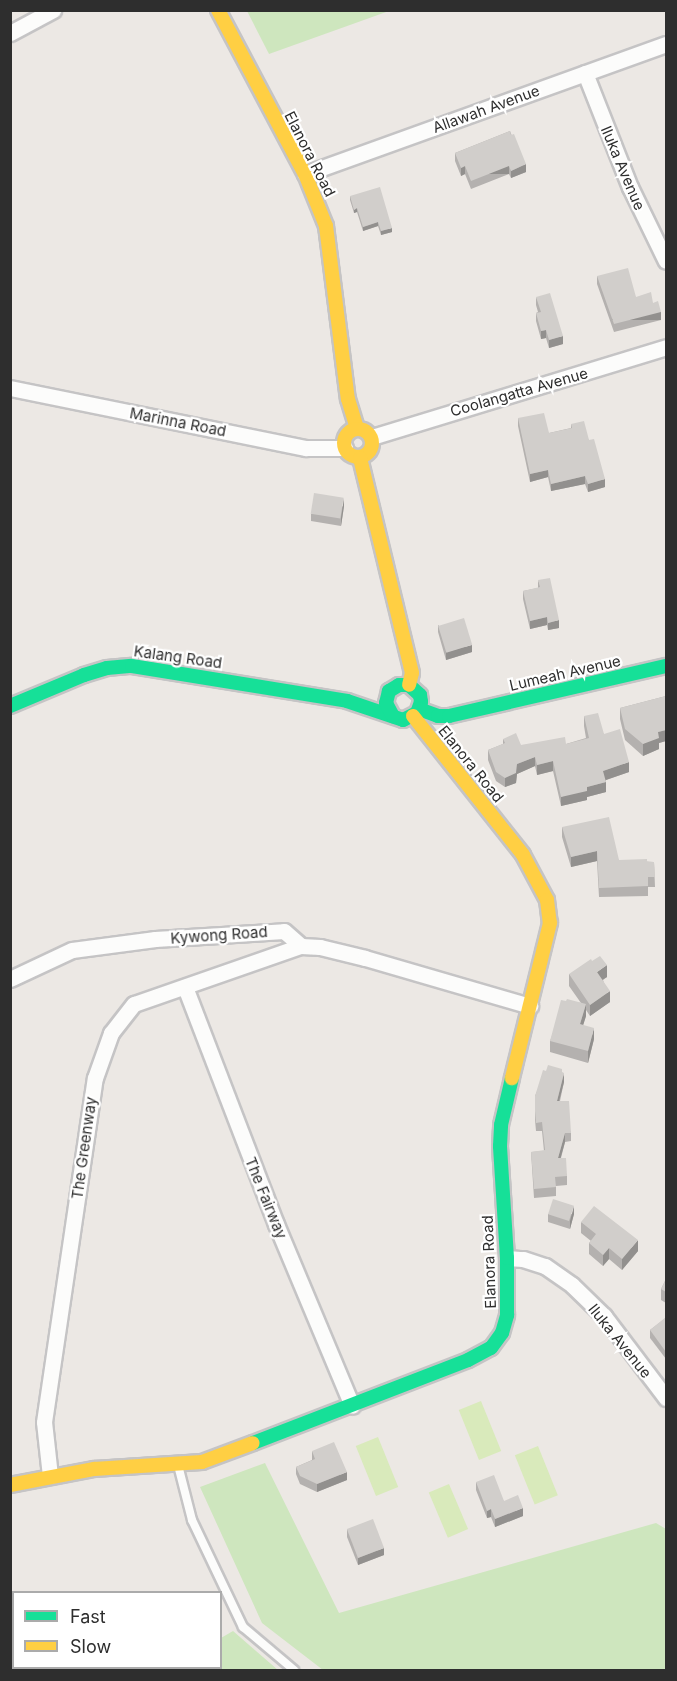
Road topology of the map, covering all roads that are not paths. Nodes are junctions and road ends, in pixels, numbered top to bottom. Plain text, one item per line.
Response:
1 (53, 10) edge
2 (218, 10) edge
3 (10, 33) edge
4 (666, 44) edge
5 (585, 73) junction
6 (305, 174) junction
7 (666, 261) edge
8 (666, 347) edge
9 (10, 388) edge
10 (357, 429) junction
11 (372, 437) junction
12 (345, 448) junction
13 (360, 458) junction
14 (404, 645) junction
15 (666, 666) edge
16 (409, 685) junction
17 (394, 686) junction
18 (386, 698) junction
19 (347, 701) junction
20 (10, 706) edge
21 (472, 711) junction
22 (416, 713) junction
23 (393, 716) junction
24 (443, 755) junction
25 (301, 946) junction
26 (10, 979) edge
27 (185, 987) junction
28 (530, 1006) junction
29 (507, 1258) junction
30 (666, 1398) edge
31 (352, 1406) junction
32 (178, 1465) junction
33 (50, 1476) junction
34 (10, 1485) edge
35 (294, 1671) edge

1 - 3 street
2 - 6 street, Elanora Road
4 - 5 street, Allawah Avenue
5 - 6 street, Allawah Avenue
5 - 7 street, Iluka Avenue
6 - 10 street, Elanora Road
8 - 11 street, Coolangatta Avenue
9 - 12 street, Marinna Road
10 - 11 street
10 - 12 street
11 - 13 street
12 - 13 street
13 - 14 street
14 - 16 street
14 - 17 street
15 - 21 street, Lumeah Avenue
16 - 17 street
16 - 22 street
17 - 18 street
18 - 19 street, Kalang Road
18 - 23 street
19 - 20 street, Kalang Road
19 - 23 street, Kalang Road
21 - 22 street
21 - 24 street
22 - 23 street
22 - 24 street, Elanora Road
24 - 28 street, Elanora Road
25 - 26 street, Kywong Road
25 - 27 street, The Greenway
25 - 28 street, Kywong Road
27 - 31 street, The Fairway
27 - 33 street, The Greenway
28 - 29 street, Elanora Road
29 - 30 street, Iluka Avenue
29 - 31 street, Elanora Road
31 - 32 street, Elanora Road
32 - 33 street, Elanora Road
32 - 35 lane
33 - 34 street, Elanora Road

